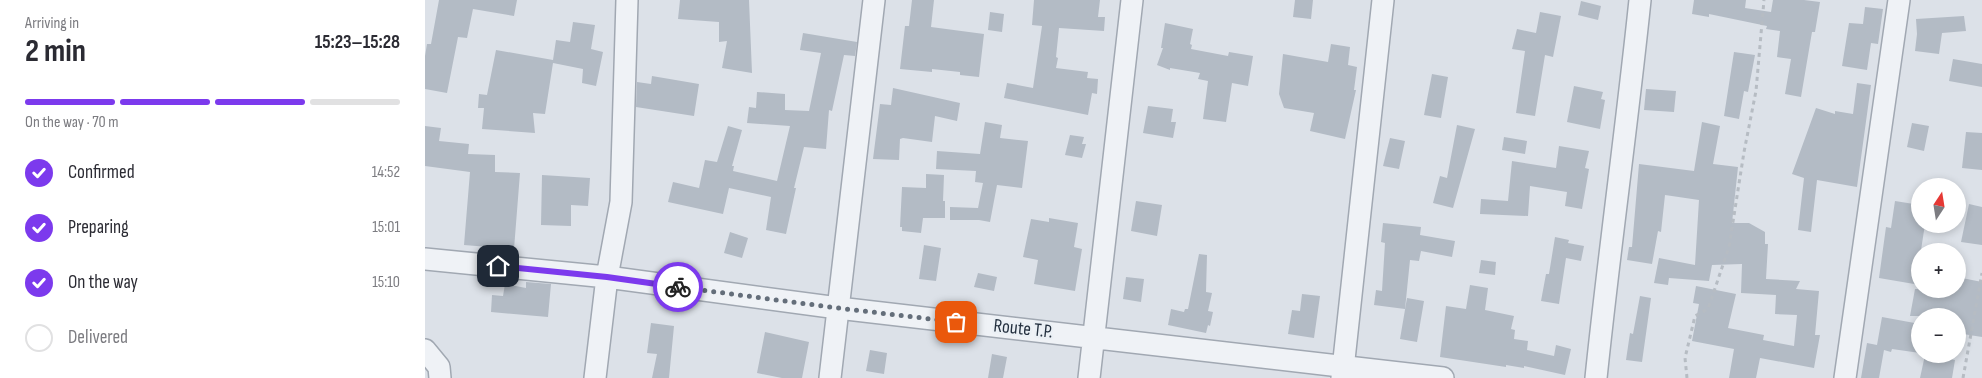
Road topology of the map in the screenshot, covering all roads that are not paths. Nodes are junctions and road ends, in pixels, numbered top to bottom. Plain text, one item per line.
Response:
1 (627, 0) edge
2 (874, 0) edge
3 (1133, 0) edge
4 (1383, 0) edge
5 (1640, 0) edge
6 (1899, 0) edge
7 (425, 258) edge
8 (607, 277) junction
9 (838, 308) junction
10 (1093, 337) junction
11 (425, 350) edge
12 (1343, 372) edge
13 (440, 378) edge
14 (595, 378) edge
15 (830, 378) edge
16 (1089, 378) edge
17 (1443, 378) edge
18 (1596, 378) edge
19 (1845, 378) edge

1 - 8 street
2 - 9 street
3 - 10 street
4 - 12 street
5 - 18 street
6 - 19 street
7 - 8 street, Route T.P.
8 - 9 street, Route T.P.
8 - 14 street
9 - 10 street, Route T.P.
9 - 15 street
10 - 12 street, Route T.P.
10 - 16 street
11 - 13 street
12 - 17 street, Route T.P.

